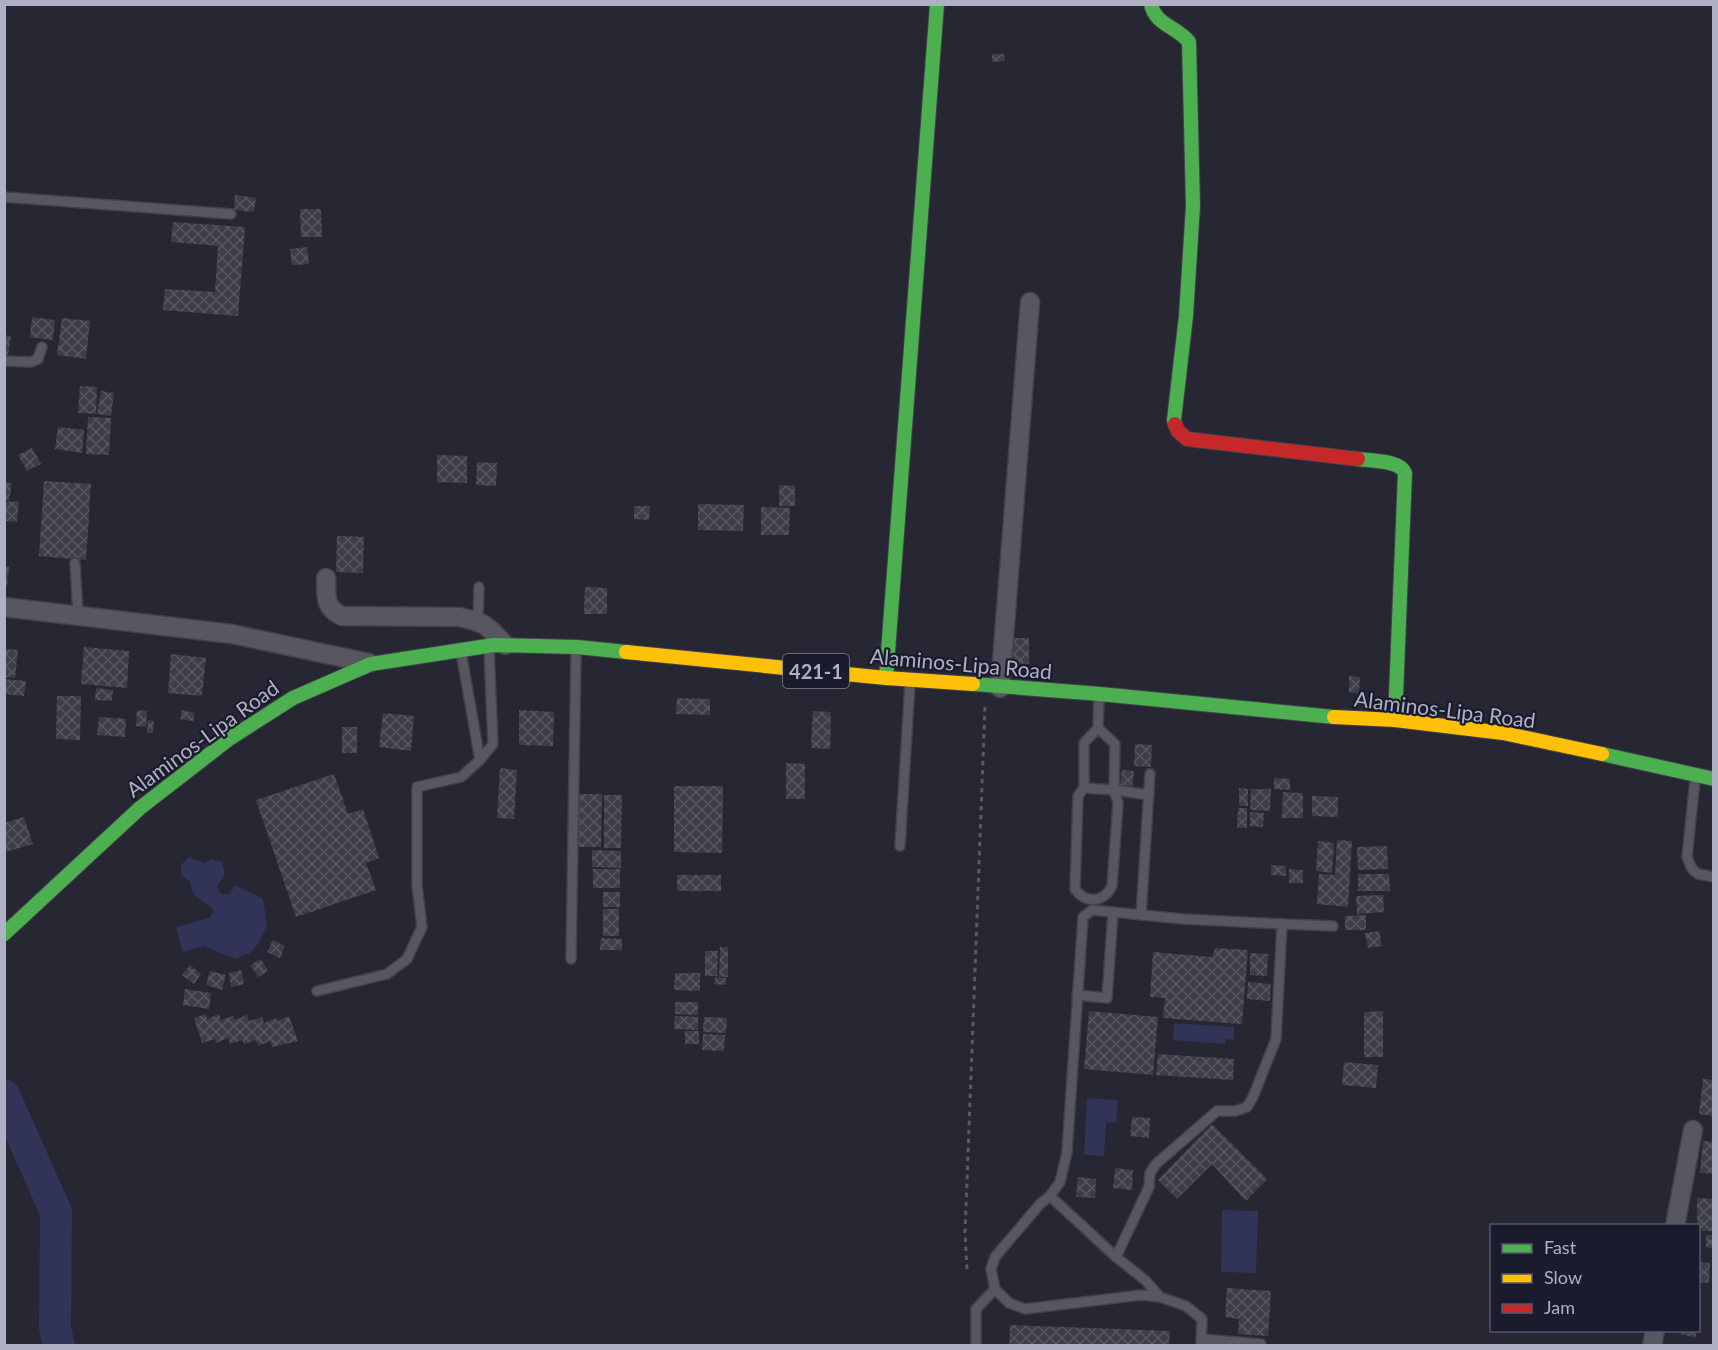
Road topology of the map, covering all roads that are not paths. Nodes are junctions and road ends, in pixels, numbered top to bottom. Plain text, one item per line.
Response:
1 (937, 4) edge
2 (1151, 4) edge
3 (4, 197) edge
4 (231, 214) dead end
5 (1030, 302) dead end
6 (42, 347) dead end
7 (4, 360) edge
8 (75, 563) dead end
9 (326, 578) dead end
10 (479, 587) dead end
11 (4, 607) edge
12 (78, 615) junction
13 (478, 621) junction
14 (497, 646) junction
15 (577, 647) junction
16 (460, 650) junction
17 (371, 664) junction
18 (886, 678) junction
19 (910, 680) junction
20 (993, 687) junction
21 (1100, 694) junction
22 (1395, 720) junction
23 (1098, 728) junction
24 (480, 760) junction
25 (1150, 774) dead end
26 (1695, 775) junction
27 (1713, 779) edge
28 (1084, 788) junction
29 (1114, 790) junction
30 (1149, 795) junction
31 (900, 846) dead end
32 (1713, 877) edge
33 (1093, 905) junction
34 (1113, 912) junction
35 (1141, 915) junction
36 (1282, 924) junction
37 (1333, 926) dead end
38 (4, 934) edge
39 (571, 959) dead end
40 (316, 991) dead end
41 (1077, 995) junction
42 (1693, 1130) dead end
43 (1050, 1196) junction
44 (1675, 1224) edge
45 (1116, 1257) junction
46 (995, 1289) junction
47 (1160, 1297) junction
48 (1201, 1342) edge
49 (1261, 1344) dead end
50 (976, 1346) edge

1 - 18 main road
2 - 22 main road
3 - 4 lane
5 - 20 street
6 - 7 lane
8 - 12 lane
9 - 13 street
10 - 13 lane
11 - 12 street
12 - 17 street
13 - 14 street
14 - 15 main road, Alaminos-Lipa Road / 421-1
14 - 16 main road, Alaminos-Lipa Road / 421-1
14 - 24 lane
15 - 18 main road, Alaminos-Lipa Road / 421-1
15 - 39 lane
16 - 17 main road, Alaminos-Lipa Road / 421-1
16 - 24 lane
17 - 38 main road, Alaminos-Lipa Road / 421-1
18 - 19 main road, Alaminos-Lipa Road / 421-1
19 - 20 main road, Alaminos-Lipa Road / 421-1
19 - 31 lane
20 - 21 main road, Alaminos-Lipa Road / 421-1
21 - 22 main road, Alaminos-Lipa Road / 421-1
21 - 23 lane
22 - 26 main road, Alaminos-Lipa Road / 421-1
23 - 28 lane
23 - 29 lane
24 - 40 lane
25 - 30 lane
26 - 27 main road, Alaminos-Lipa Road / 421-1
26 - 32 lane
28 - 29 lane
28 - 33 lane
29 - 30 lane
29 - 33 lane
30 - 35 lane
33 - 34 lane
33 - 41 lane
34 - 35 lane
34 - 41 lane
35 - 36 lane
36 - 37 lane
36 - 45 lane
41 - 43 lane
42 - 44 street
43 - 45 lane
43 - 46 lane
45 - 47 lane
46 - 47 lane
46 - 50 lane
47 - 48 lane
48 - 49 lane

